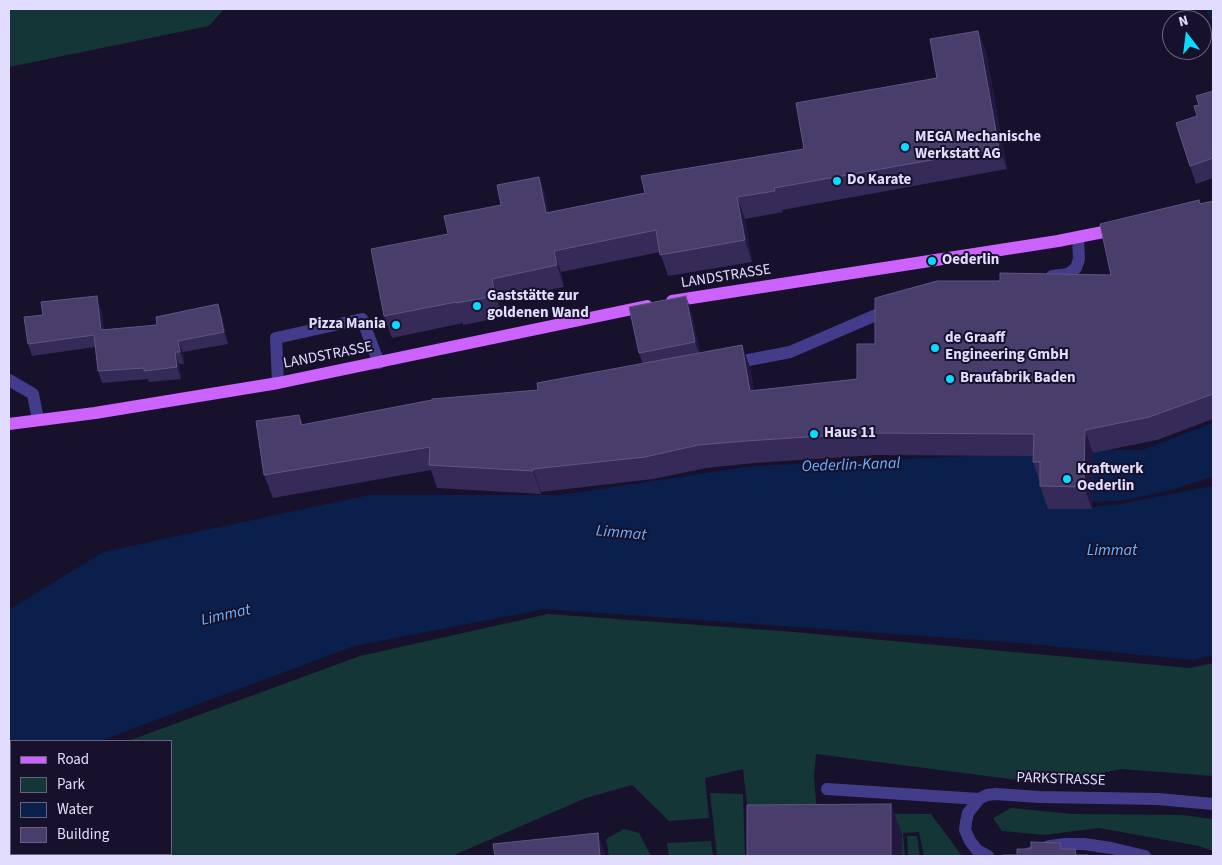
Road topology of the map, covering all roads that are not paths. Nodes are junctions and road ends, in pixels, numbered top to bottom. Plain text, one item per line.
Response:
1 (1126, 227) edge
2 (1078, 238) junction
3 (1041, 277) edge
4 (898, 308) edge
5 (379, 363) junction
6 (724, 365) edge
7 (9, 380) edge
8 (278, 383) junction
9 (38, 420) junction
10 (9, 424) edge
11 (827, 790) dead end
12 (979, 800) junction
13 (1213, 804) edge
14 (988, 856) edge
15 (1023, 856) edge
16 (1145, 856) edge

1 - 2 main road, LANDSTRASSE
2 - 3 street
2 - 5 main road, LANDSTRASSE
4 - 6 street
5 - 8 main road, LANDSTRASSE
5 - 8 street
7 - 9 street
8 - 9 main road, LANDSTRASSE
9 - 10 main road, LANDSTRASSE
11 - 12 street, PARKSTRASSE
12 - 13 street, PARKSTRASSE
12 - 14 street
15 - 16 street

